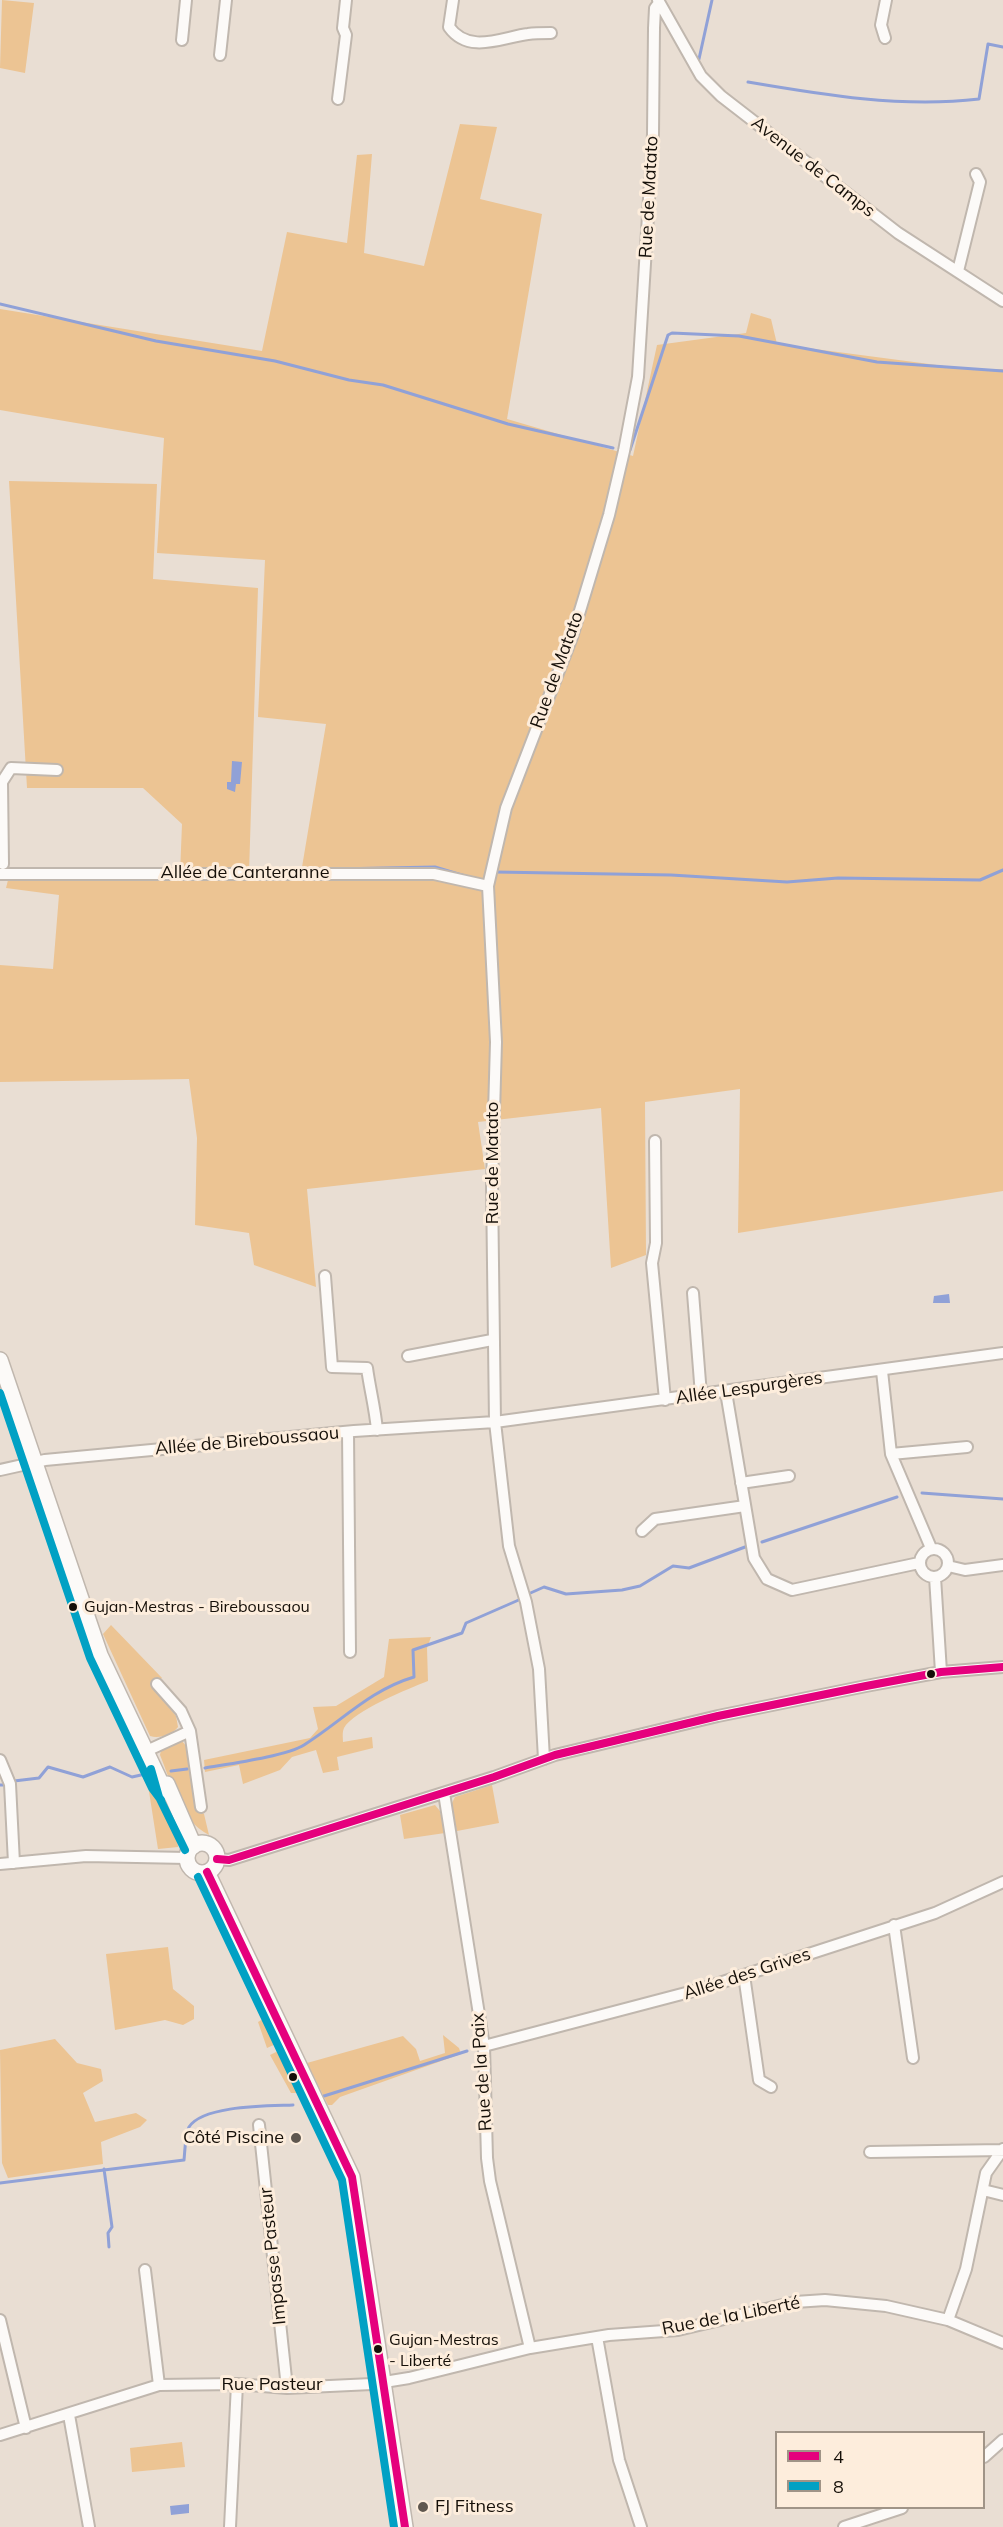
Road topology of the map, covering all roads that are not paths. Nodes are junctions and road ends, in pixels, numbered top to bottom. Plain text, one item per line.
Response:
1 (186, 0) edge
2 (226, 0) edge
3 (346, 0) edge
4 (453, 0) edge
5 (886, 0) edge
6 (658, 1) edge
7 (551, 33) dead end
8 (885, 38) dead end
9 (182, 40) dead end
10 (220, 55) dead end
11 (338, 99) dead end
12 (976, 174) dead end
13 (958, 272) junction
14 (1003, 301) edge
15 (57, 770) dead end
16 (1, 782) edge
17 (2, 869) edge
18 (488, 886) junction
19 (655, 1141) dead end
20 (325, 1276) dead end
21 (693, 1293) dead end
22 (492, 1340) junction
23 (1003, 1353) edge
24 (408, 1356) dead end
25 (0, 1360) edge
26 (882, 1371) junction
27 (726, 1392) junction
28 (701, 1395) junction
29 (665, 1400) junction
30 (495, 1422) junction
31 (377, 1430) junction
32 (348, 1432) junction
33 (967, 1447) dead end
34 (891, 1454) junction
35 (33, 1462) junction
36 (0, 1470) edge
37 (789, 1476) dead end
38 (741, 1483) junction
39 (745, 1506) junction
40 (642, 1531) dead end
41 (931, 1548) junction
42 (919, 1563) junction
43 (1003, 1565) edge
44 (948, 1566) junction
45 (935, 1577) junction
46 (350, 1652) dead end
47 (1003, 1667) edge
48 (941, 1672) junction
49 (157, 1684) dead end
50 (190, 1731) junction
51 (149, 1750) junction
52 (544, 1759) junction
53 (0, 1760) edge
54 (444, 1793) junction
55 (201, 1807) dead end
56 (191, 1852) junction
57 (217, 1859) junction
58 (14, 1863) junction
59 (0, 1864) edge
60 (207, 1872) junction
61 (1003, 1882) edge
62 (894, 1926) junction
63 (744, 1975) junction
64 (484, 2046) junction
65 (913, 2058) dead end
66 (771, 2087) dead end
67 (259, 2125) dead end
68 (1003, 2150) edge
69 (870, 2152) dead end
70 (983, 2190) junction
71 (1003, 2195) edge
72 (145, 2270) dead end
73 (0, 2320) edge
74 (948, 2320) junction
75 (597, 2337) junction
76 (1003, 2343) edge
77 (531, 2348) junction
78 (385, 2381) junction
79 (237, 2384) junction
80 (159, 2385) junction
81 (287, 2388) junction
82 (69, 2415) junction
83 (26, 2428) junction
84 (0, 2434) edge
85 (1003, 2440) edge
86 (985, 2456) edge
87 (899, 2509) edge
88 (89, 2527) edge
89 (230, 2527) edge
90 (405, 2527) edge
91 (640, 2527) edge
92 (843, 2527) edge

1 - 9 street
2 - 10 street
3 - 11 street
4 - 7 street
5 - 8 street
6 - 13 street, Avenue de Camps
6 - 18 street, Rue de Matato
12 - 13 street
13 - 14 street, Avenue de Camps
15 - 16 street
16 - 17 street
17 - 18 street, Allée de Canteranne
18 - 22 street, Rue de Matato
19 - 29 street
20 - 31 street
21 - 28 street
22 - 24 street
22 - 30 street, Rue de Matato
23 - 26 street, Allée Lespurgères
25 - 35 main road
26 - 27 street, Allée Lespurgères
26 - 34 street
27 - 28 street, Allée Lespurgères
27 - 38 street
28 - 29 street, Allée Lespurgères
29 - 30 street, Allée Lespurgères
30 - 31 street, Allée de Bireboussaou
30 - 52 street, Rue de Matato
31 - 32 street, Allée de Bireboussaou
32 - 35 street, Allée de Bireboussaou
32 - 46 street
33 - 34 street
34 - 41 street
35 - 36 street, Allée de Bireboussaou
35 - 51 main road
37 - 38 street
38 - 39 street
39 - 40 street
39 - 42 street
41 - 42 street
41 - 44 street
42 - 45 street
43 - 44 street
44 - 45 street
45 - 48 street
47 - 48 street
48 - 52 street
49 - 50 street
50 - 51 street
50 - 55 street
51 - 56 main road
52 - 54 street
53 - 58 street
54 - 57 street
54 - 64 street, Rue de la Paix
56 - 57 main road
56 - 58 street
56 - 60 main road
57 - 60 main road
58 - 59 street
60 - 78 main road
61 - 62 street, Allée des Grives
62 - 63 street, Allée des Grives
62 - 65 street
63 - 64 street, Allée des Grives
63 - 66 street
64 - 77 street, Rue de la Paix
67 - 81 street, Impasse Pasteur
68 - 69 street
68 - 70 street
70 - 71 street
70 - 74 street
72 - 80 street
73 - 83 street
74 - 75 street, Rue de la Liberté
74 - 76 street, Rue de la Liberté
75 - 77 street, Rue de la Liberté
75 - 91 street
77 - 78 street, Rue de la Liberté
78 - 81 street, Rue Pasteur
78 - 90 main road
79 - 80 street, Rue Pasteur
79 - 81 street, Rue Pasteur
79 - 89 street
80 - 82 street, Rue Pasteur
82 - 83 street, Rue Pasteur
82 - 88 street
83 - 84 street, Rue Pasteur
85 - 86 street
87 - 92 street

